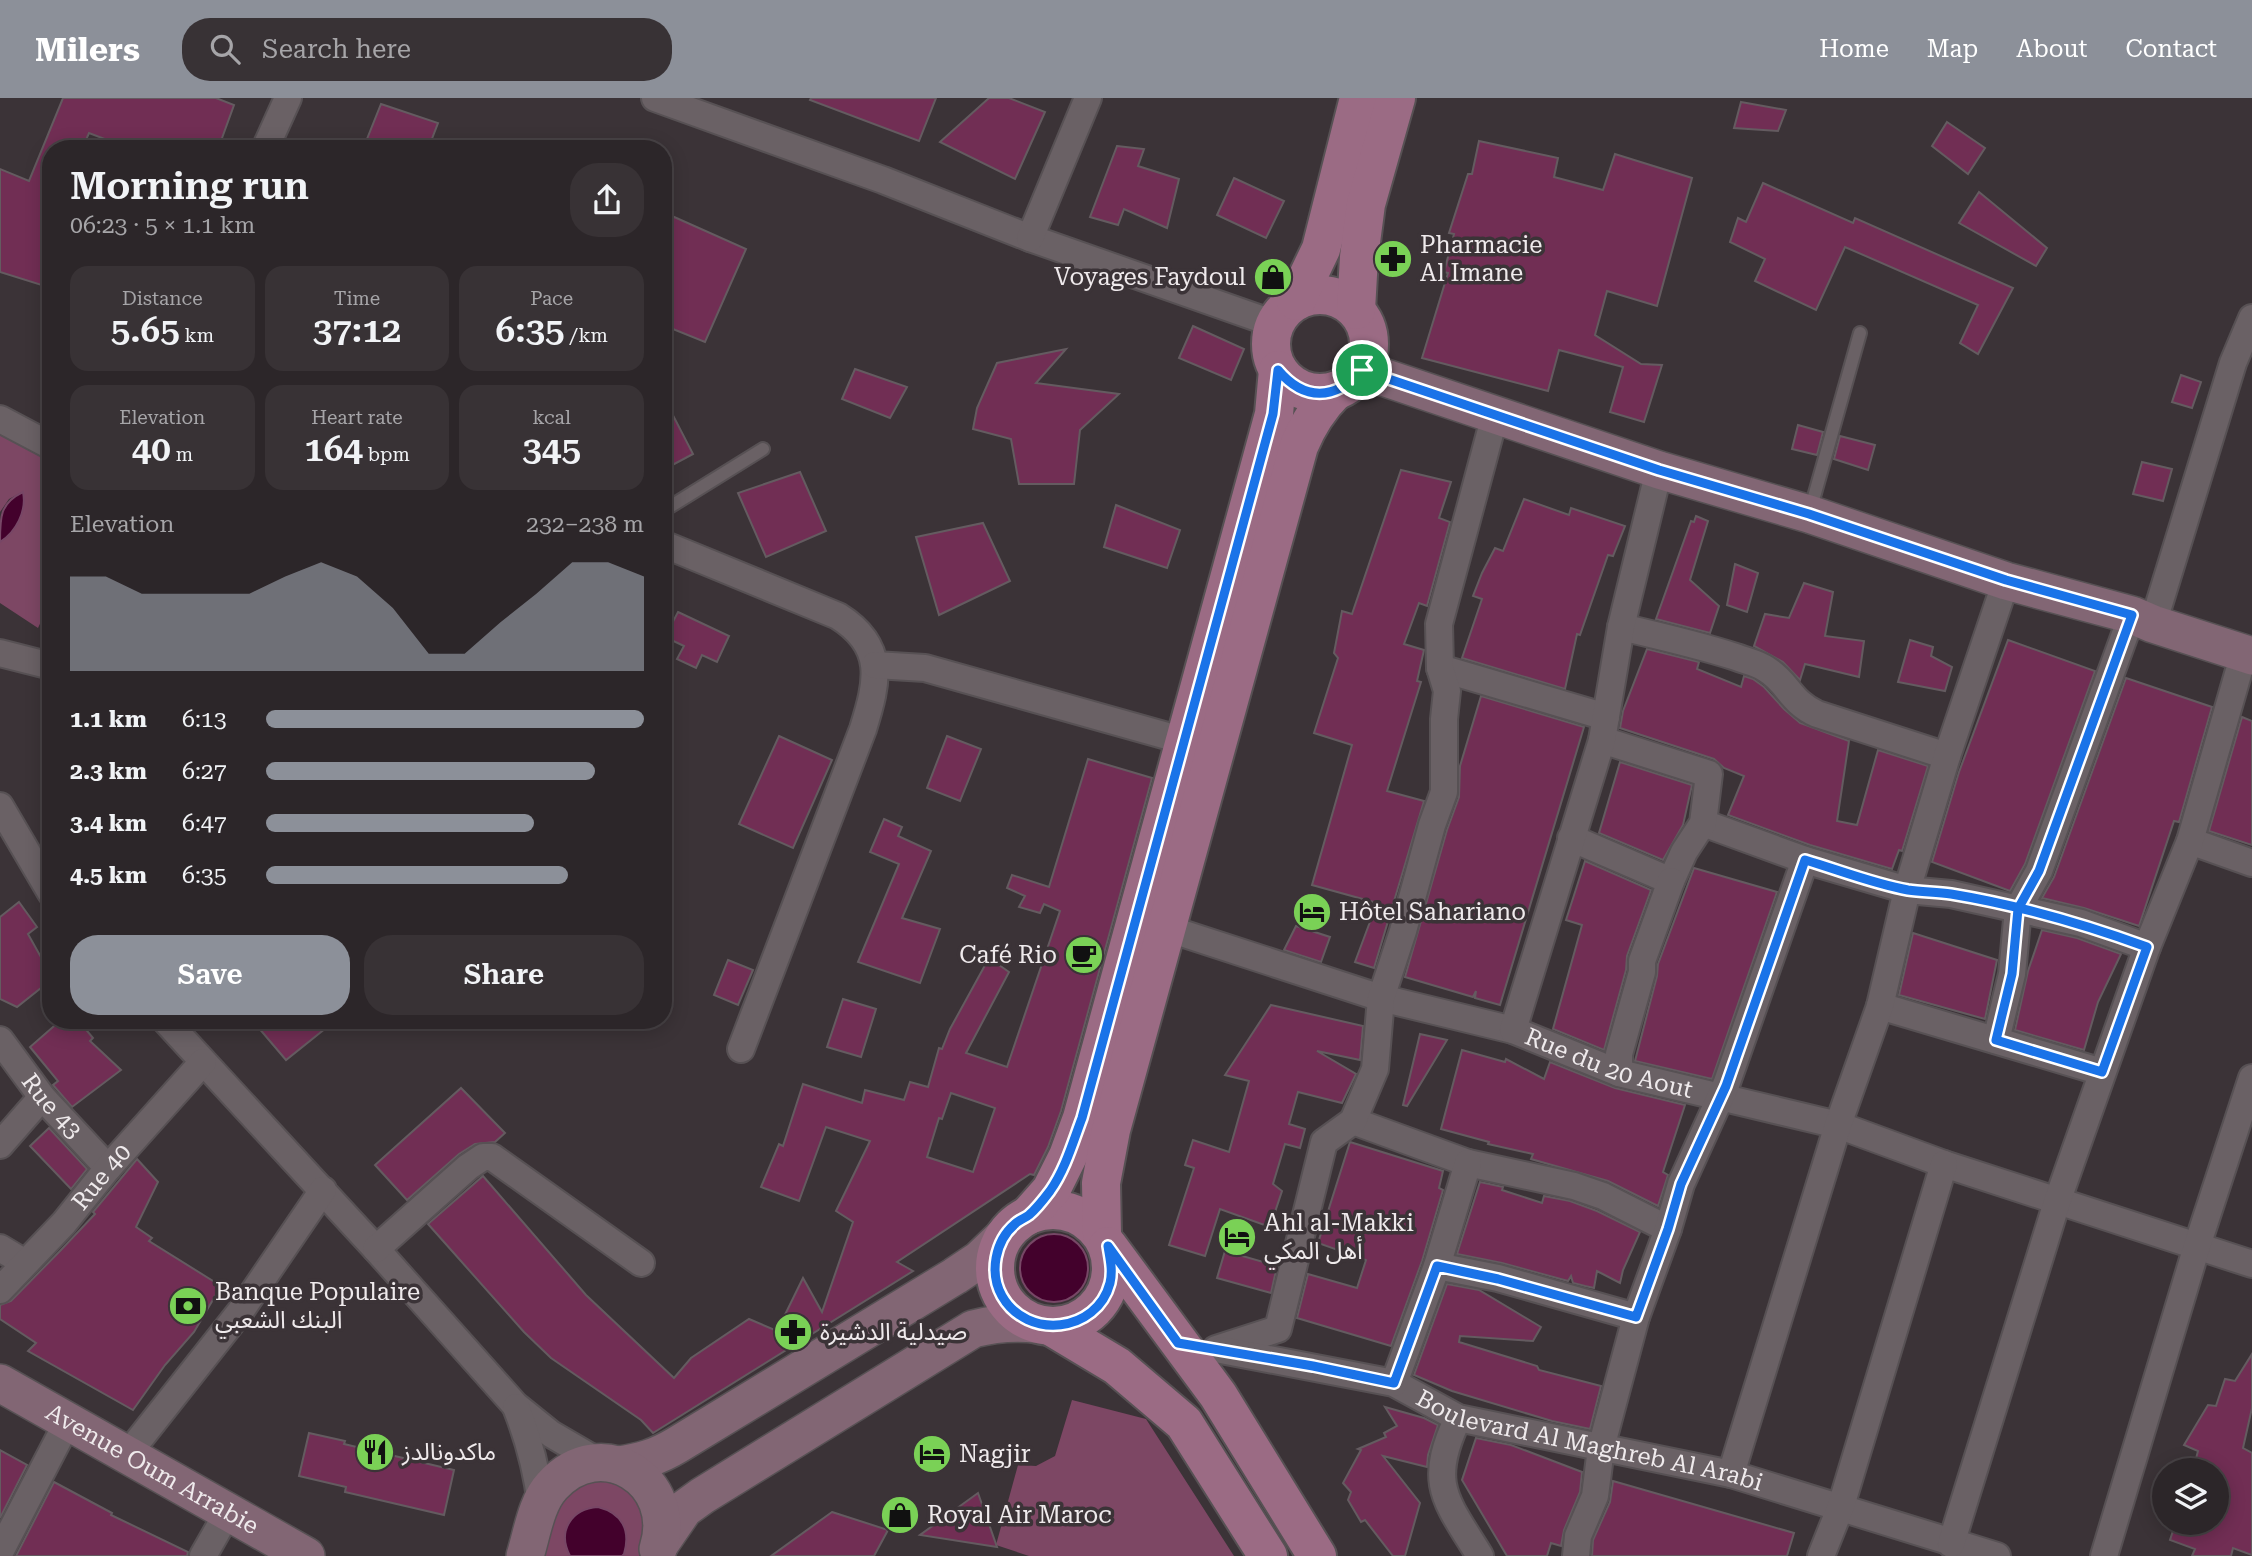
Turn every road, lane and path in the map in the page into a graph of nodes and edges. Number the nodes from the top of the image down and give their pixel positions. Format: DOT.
graph roads {
  1 [pos="288,98"];
  2 [pos="655,98"];
  3 [pos="1088,98"];
  4 [pos="1359,98"];
  5 [pos="1396,98"];
  6 [pos="269,140"];
  7 [pos="1030,238"];
  8 [pos="1356,310"];
  9 [pos="1286,313"];
  10 [pos="2252,318"];
  11 [pos="1860,334"];
  12 [pos="2243,366"];
  13 [pos="1278,370"];
  14 [pos="1349,381"];
  15 [pos="1495,415"];
  16 [pos="0,419"];
  17 [pos="42,441"];
  18 [pos="763,449"];
  19 [pos="1659,470"];
  20 [pos="672,505"];
  21 [pos="1809,514"];
  22 [pos="672,548"];
  23 [pos="2006,580"];
  24 [pos="2142,620"];
  25 [pos="1621,626"];
  26 [pos="0,653"];
  27 [pos="2248,654"];
  28 [pos="42,657"];
  29 [pos="875,665"];
  30 [pos="1440,668"];
  31 [pos="1604,729"];
  32 [pos="1185,741"];
  33 [pos="1947,756"];
  34 [pos="0,806"];
  35 [pos="1703,823"];
  36 [pos="1570,838"];
  37 [pos="2190,841"];
  38 [pos="1805,860"];
  39 [pos="2252,863"];
  40 [pos="42,878"];
  41 [pos="1671,881"];
  42 [pos="1907,890"];
  43 [pos="2018,909"];
  44 [pos="1166,928"];
  45 [pos="2147,947"];
  46 [pos="1381,998"];
  47 [pos="1880,1006"];
  48 [pos="173,1029"];
  49 [pos="1513,1030"];
  50 [pos="0,1040"];
  51 [pos="1996,1040"];
  52 [pos="741,1049"];
  53 [pos="203,1062"];
  54 [pos="2102,1072"];
  55 [pos="1619,1073"];
  56 [pos="2252,1078"];
  57 [pos="42,1097"];
  58 [pos="1718,1097"];
  59 [pos="1353,1121"];
  60 [pos="1838,1125"];
  61 [pos="0,1144"];
  62 [pos="1468,1163"];
  63 [pos="1944,1164"];
  64 [pos="108,1168"];
  65 [pos="323,1190"];
  66 [pos="2057,1202"];
  67 [pos="1017,1225"];
  68 [pos="1668,1229"];
  69 [pos="1105,1241"];
  70 [pos="2197,1246"];
  71 [pos="0,1248"];
  72 [pos="376,1249"];
  73 [pos="641,1263"];
  74 [pos="25,1264"];
  75 [pos="2252,1264"];
  76 [pos="1437,1266"];
  77 [pos="0,1290"];
  78 [pos="1636,1317"];
  79 [pos="1044,1325"];
  80 [pos="1178,1343"];
  81 [pos="1216,1349"];
  82 [pos="0,1383"];
  83 [pos="1394,1383"];
  84 [pos="515,1405"];
  85 [pos="1458,1418"];
  86 [pos="67,1423"];
  87 [pos="1601,1448"];
  88 [pos="127,1455"];
  89 [pos="609,1464"];
  90 [pos="1731,1474"];
  91 [pos="541,1505"];
  92 [pos="1841,1506"];
  93 [pos="228,1512"];
  94 [pos="1951,1544"];
  95 [pos="658,1550"];
  96 [pos="0,1552"];
  97 [pos="202,1556"];
  98 [pos="306,1556"];
  99 [pos="524,1556"];
  100 [pos="1268,1556"];
  101 [pos="1317,1556"];
  102 [pos="1480,1556"];
  103 [pos="1576,1556"];
  104 [pos="1821,1556"];
  105 [pos="1997,1556"];
  106 [pos="2104,1556"];
  1 -- 6 [label="street"];
  2 -- 7 [label="street"];
  3 -- 7 [label="street"];
  4 -- 9 [label="main road"];
  5 -- 8 [label="main road"];
  7 -- 9 [label="street"];
  8 -- 9 [label="main road"];
  8 -- 14 [label="main road"];
  9 -- 13 [label="main road"];
  10 -- 12 [label="street"];
  11 -- 21 [label="lane"];
  12 -- 24 [label="street"];
  13 -- 14 [label="main road"];
  13 -- 32 [label="main road"];
  14 -- 15 [label="street"];
  14 -- 44 [label="main road"];
  15 -- 19 [label="street"];
  15 -- 30 [label="street"];
  16 -- 17 [label="street"];
  18 -- 20 [label="lane"];
  19 -- 21 [label="street"];
  19 -- 25 [label="street"];
  21 -- 23 [label="street"];
  22 -- 29 [label="street"];
  23 -- 24 [label="street"];
  23 -- 33 [label="street"];
  24 -- 27 [label="street"];
  24 -- 43 [label="street"];
  25 -- 31 [label="street"];
  25 -- 33 [label="street"];
  26 -- 28 [label="street"];
  27 -- 37 [label="street"];
  29 -- 32 [label="street"];
  29 -- 52 [label="street"];
  30 -- 31 [label="street"];
  30 -- 46 [label="street"];
  31 -- 35 [label="street"];
  31 -- 36 [label="street"];
  32 -- 67 [label="main road"];
  33 -- 42 [label="street"];
  34 -- 40 [label="street"];
  35 -- 38 [label="street"];
  35 -- 41 [label="street"];
  36 -- 41 [label="street"];
  36 -- 49 [label="street"];
  37 -- 39 [label="street"];
  37 -- 45 [label="street"];
  38 -- 42 [label="street"];
  38 -- 58 [label="street"];
  41 -- 55 [label="street"];
  42 -- 43 [label="street"];
  42 -- 47 [label="street"];
  43 -- 45 [label="street"];
  43 -- 51 [label="street"];
  44 -- 46 [label="street, Rue du 20 Aout"];
  44 -- 69 [label="main road"];
  45 -- 54 [label="street"];
  46 -- 49 [label="street, Rue du 20 Aout"];
  46 -- 59 [label="street"];
  47 -- 51 [label="street"];
  47 -- 60 [label="street"];
  48 -- 53 [label="street"];
  49 -- 55 [label="street, Rue du 20 Aout"];
  50 -- 57 [label="street, Rue 43"];
  51 -- 54 [label="street"];
  53 -- 64 [label="street, Rue 40"];
  53 -- 65 [label="street"];
  54 -- 66 [label="street"];
  55 -- 58 [label="street, Rue du 20 Aout"];
  56 -- 70 [label="street"];
  57 -- 61 [label="street"];
  57 -- 64 [label="street, Rue 43"];
  58 -- 60 [label="street, Rue du 20 Aout"];
  58 -- 68 [label="street"];
  59 -- 62 [label="street"];
  59 -- 81 [label="street"];
  60 -- 63 [label="street, Rue du 20 Aout"];
  60 -- 90 [label="street"];
  62 -- 68 [label="street"];
  62 -- 76 [label="street"];
  63 -- 66 [label="street, Rue du 20 Aout"];
  63 -- 92 [label="street"];
  64 -- 74 [label="street, Rue 40"];
  65 -- 72 [label="street"];
  65 -- 88 [label="street"];
  66 -- 70 [label="street, Rue du 20 Aout"];
  66 -- 94 [label="street"];
  67 -- 69 [label="main road"];
  67 -- 79 [label="main road"];
  67 -- 89 [label="street"];
  68 -- 78 [label="street"];
  69 -- 79 [label="main road"];
  69 -- 80 [label="main road"];
  70 -- 75 [label="street, Rue du 20 Aout"];
  70 -- 106 [label="street"];
  71 -- 74 [label="street"];
  72 -- 73 [label="street"];
  72 -- 84 [label="street"];
  74 -- 77 [label="street, Rue 40"];
  76 -- 78 [label="street"];
  76 -- 83 [label="street"];
  78 -- 87 [label="street"];
  79 -- 95 [label="street"];
  79 -- 100 [label="main road"];
  80 -- 81 [label="street, Boulevard Al Maghreb Al Arabi"];
  80 -- 101 [label="main road"];
  81 -- 83 [label="street, Boulevard Al Maghreb Al Arabi"];
  82 -- 86 [label="street, Avenue Oum Arrabie"];
  83 -- 85 [label="street, Boulevard Al Maghreb Al Arabi"];
  84 -- 89 [label="street"];
  84 -- 91 [label="street"];
  85 -- 87 [label="street, Boulevard Al Maghreb Al Arabi"];
  85 -- 102 [label="street"];
  86 -- 88 [label="street, Avenue Oum Arrabie"];
  86 -- 96 [label="street"];
  87 -- 90 [label="street, Boulevard Al Maghreb Al Arabi"];
  87 -- 103 [label="street"];
  88 -- 93 [label="street, Avenue Oum Arrabie"];
  89 -- 91 [label="street"];
  89 -- 95 [label="street"];
  90 -- 92 [label="street, Boulevard Al Maghreb Al Arabi"];
  91 -- 99 [label="street"];
  92 -- 94 [label="street, Boulevard Al Maghreb Al Arabi"];
  92 -- 104 [label="street"];
  93 -- 97 [label="street"];
  93 -- 98 [label="street, Avenue Oum Arrabie"];
  94 -- 105 [label="street, Boulevard Al Maghreb Al Arabi"];
}
